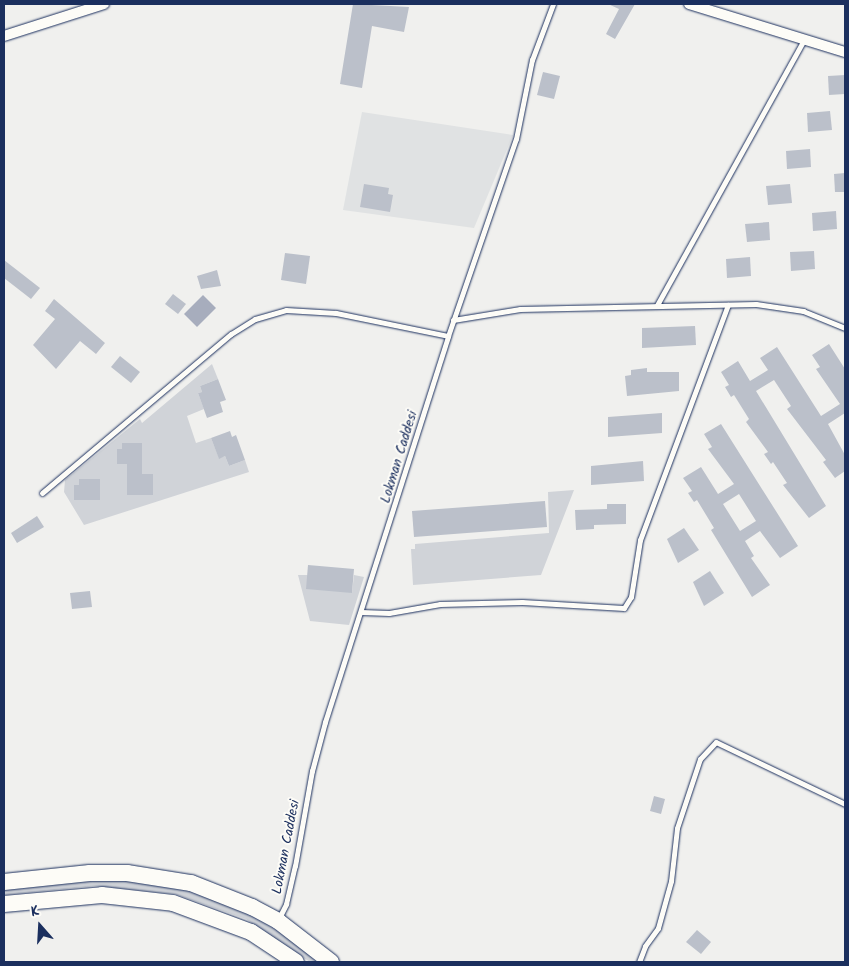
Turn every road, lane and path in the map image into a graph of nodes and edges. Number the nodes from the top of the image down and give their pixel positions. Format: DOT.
graph roads {
  1 [pos="104,4"];
  2 [pos="553,4"];
  3 [pos="689,4"];
  4 [pos="4,36"];
  5 [pos="804,40"];
  6 [pos="845,52"];
  7 [pos="657,305"];
  8 [pos="728,305"];
  9 [pos="454,320"];
  10 [pos="845,328"];
  11 [pos="448,336"];
  12 [pos="42,493"];
  13 [pos="361,612"];
  14 [pos="845,804"];
  15 [pos="4,882"];
  16 [pos="4,904"];
  17 [pos="278,921"];
  18 [pos="296,962"];
  19 [pos="331,962"];
  20 [pos="639,962"];
  1 -- 4 [label="street"];
  2 -- 9 [label="lane, Lokman Caddesi"];
  3 -- 5 [label="street"];
  5 -- 6 [label="street"];
  5 -- 7 [label="lane"];
  7 -- 8 [label="lane"];
  7 -- 9 [label="lane"];
  8 -- 10 [label="lane"];
  8 -- 13 [label="lane"];
  9 -- 11 [label="lane, Lokman Caddesi"];
  11 -- 12 [label="lane"];
  11 -- 13 [label="lane, Lokman Caddesi"];
  13 -- 17 [label="lane, Lokman Caddesi"];
  14 -- 20 [label="lane"];
  15 -- 17 [label="main road"];
  16 -- 18 [label="main road"];
  17 -- 19 [label="main road"];
}
